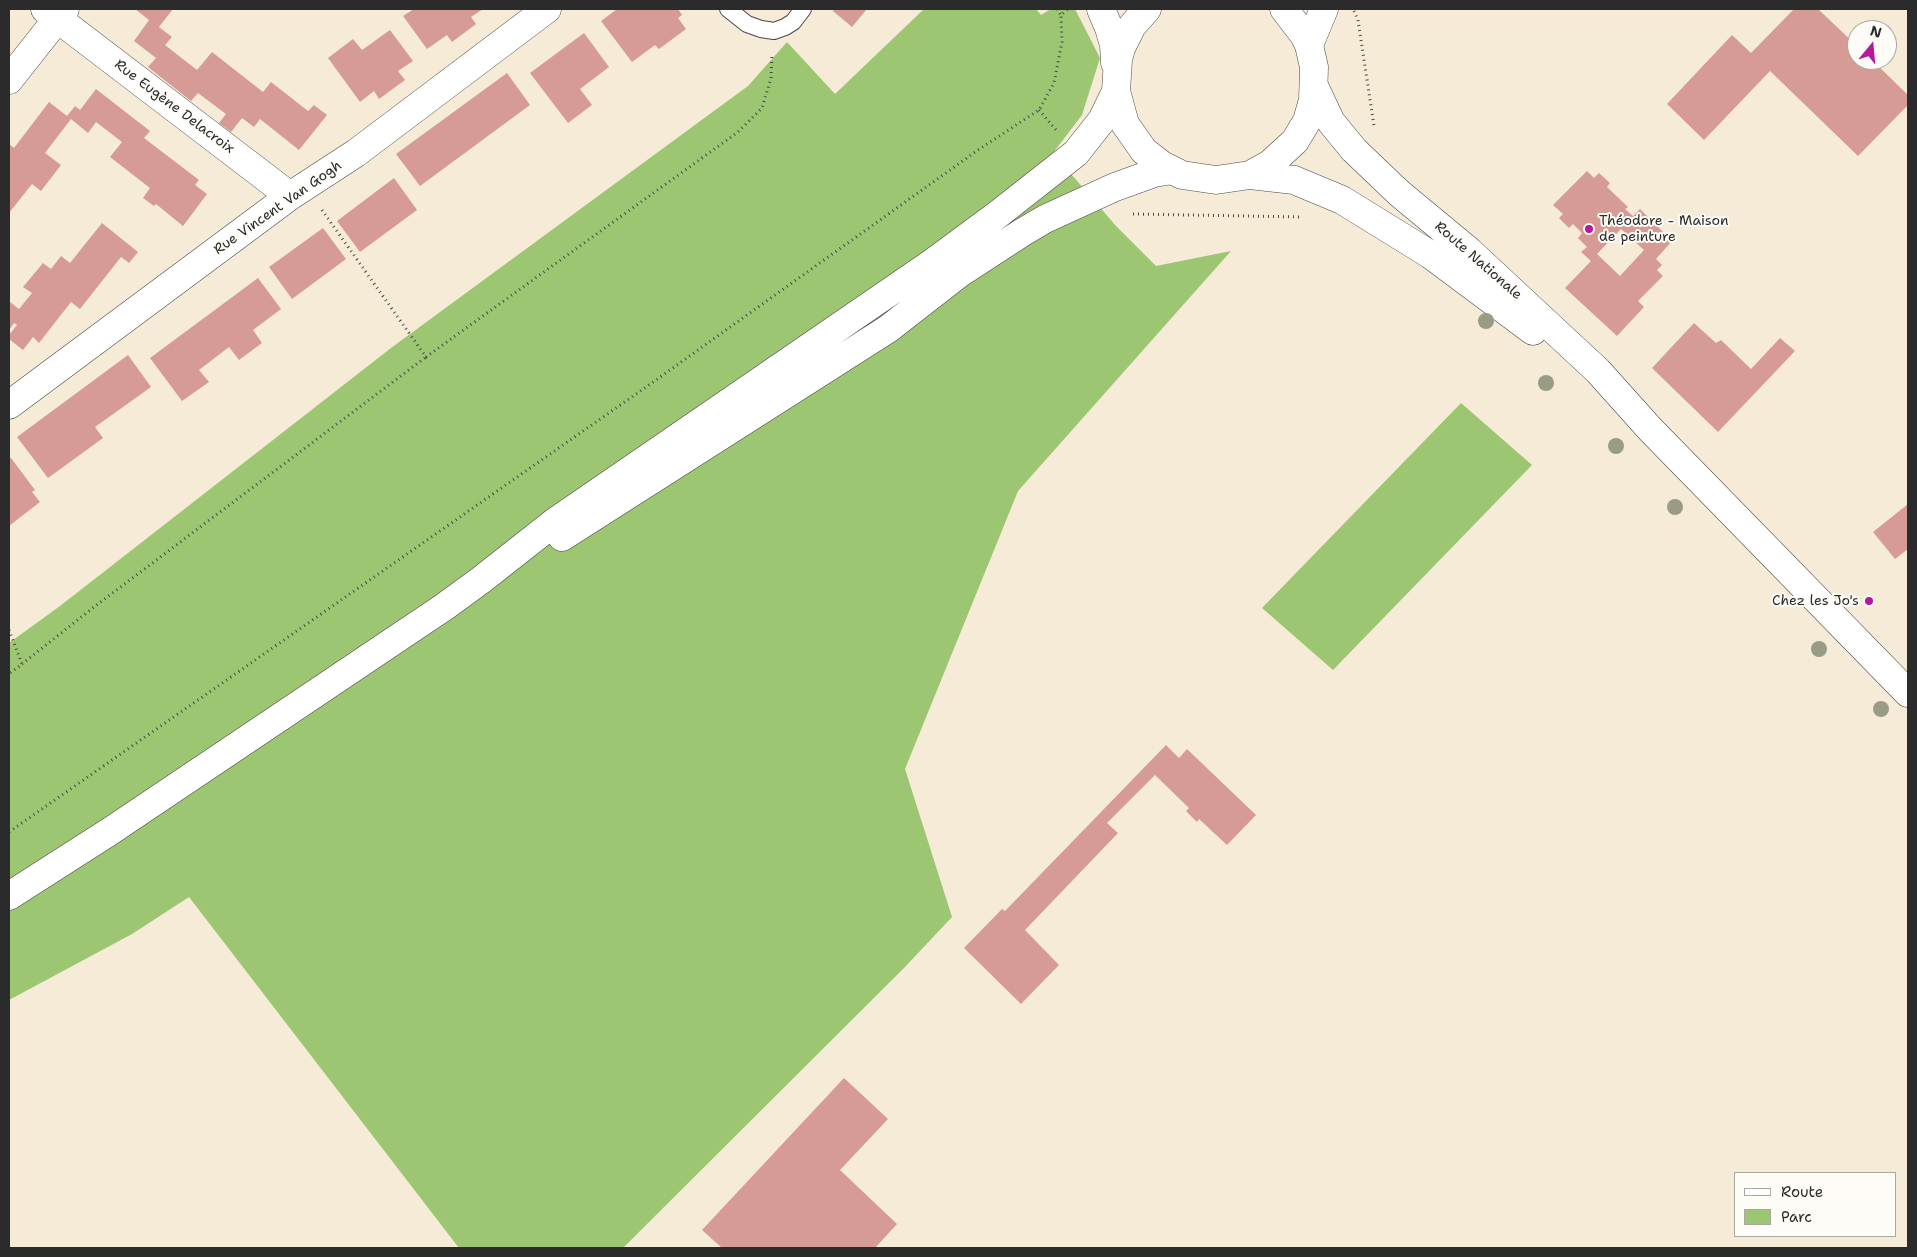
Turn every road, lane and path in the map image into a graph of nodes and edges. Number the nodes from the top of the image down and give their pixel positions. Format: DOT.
graph roads {
  1 [pos="547,9"];
  2 [pos="728,9"];
  3 [pos="803,9"];
  4 [pos="1057,9"];
  5 [pos="1068,9"];
  6 [pos="1101,9"];
  7 [pos="1146,9"];
  8 [pos="1284,9"];
  9 [pos="1324,9"];
  10 [pos="1353,9"];
  11 [pos="56,12"];
  12 [pos="1061,15"];
  13 [pos="774,31"];
  14 [pos="1308,46"];
  15 [pos="9,80"];
  16 [pos="1116,81"];
  17 [pos="1314,88"];
  18 [pos="1354,150"];
  19 [pos="1172,170"];
  20 [pos="1250,174"];
  21 [pos="298,192"];
  22 [pos="426,357"];
  23 [pos="9,406"];
  24 [pos="1650,429"];
  25 [pos="481,580"];
  26 [pos="9,630"];
  27 [pos="22,664"];
  28 [pos="9,674"];
  29 [pos="1908,693"];
  30 [pos="9,832"];
  31 [pos="9,896"];
  1 -- 21 [label="main road, Rue Vincent Van Gogh"];
  2 -- 13 [label="lane"];
  3 -- 13 [label="lane"];
  4 -- 12 [label="path"];
  5 -- 12 [label="path"];
  6 -- 16 [label="main road"];
  7 -- 16 [label="main road"];
  8 -- 14 [label="main road"];
  9 -- 14 [label="main road"];
  10 -- 18 [label="path"];
  11 -- 15 [label="main road"];
  11 -- 21 [label="main road, Rue Eugène Delacroix"];
  12 -- 30 [label="path"];
  13 -- 22 [label="path"];
  14 -- 17 [label="main road"];
  16 -- 19 [label="main road"];
  16 -- 25 [label="main road"];
  17 -- 18 [label="main road, Route Nationale"];
  17 -- 20 [label="main road"];
  18 -- 24 [label="main road, Route Nationale"];
  19 -- 20 [label="main road"];
  19 -- 25 [label="main road"];
  20 -- 24 [label="main road, Route Nationale"];
  21 -- 22 [label="path"];
  21 -- 23 [label="main road, Rue Vincent Van Gogh"];
  22 -- 27 [label="path"];
  24 -- 29 [label="main road, Route Nationale"];
  25 -- 31 [label="main road"];
  26 -- 27 [label="path"];
  27 -- 28 [label="path"];
}
